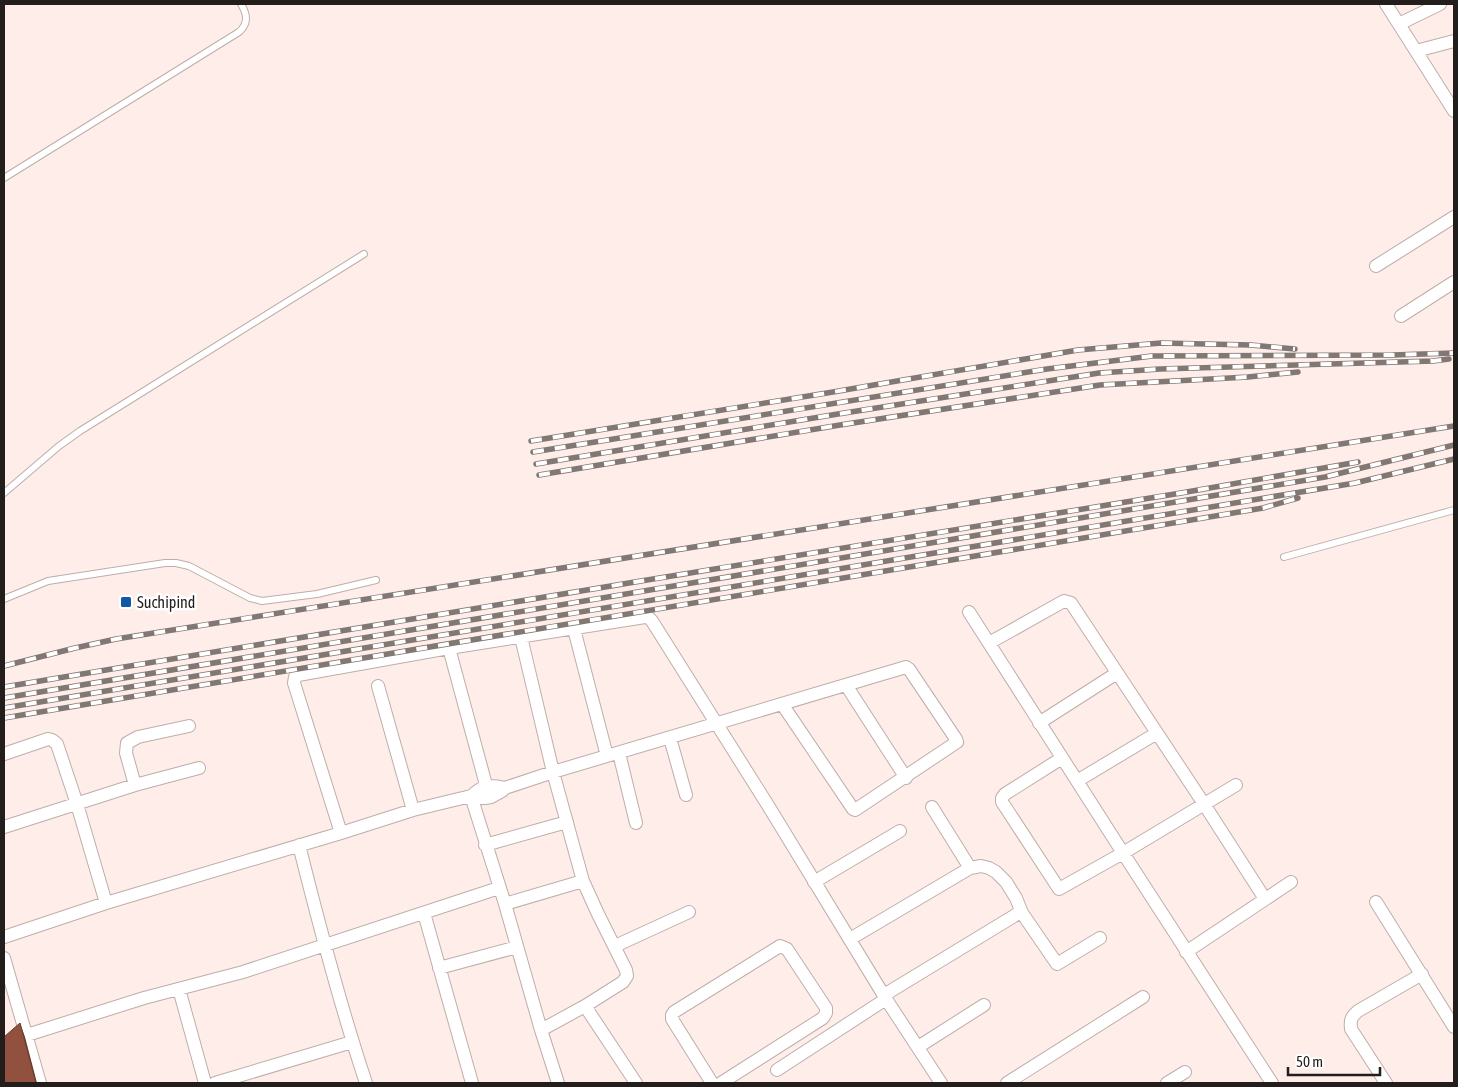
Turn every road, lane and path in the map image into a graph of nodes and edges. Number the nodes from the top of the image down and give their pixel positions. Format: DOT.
graph roads {
  1 [pos="241,4"];
  2 [pos="1386,4"];
  3 [pos="1440,4"];
  4 [pos="1399,24"];
  5 [pos="1454,41"];
  6 [pos="1416,51"];
  7 [pos="1454,111"];
  8 [pos="4,178"];
  9 [pos="1454,217"];
  10 [pos="364,254"];
  11 [pos="1376,266"];
  12 [pos="1454,282"];
  13 [pos="1401,316"];
  14 [pos="4,494"];
  15 [pos="1454,510"];
  16 [pos="1284,557"];
  17 [pos="376,580"];
  18 [pos="4,599"];
  19 [pos="969,612"];
  20 [pos="574,628"];
  21 [pos="521,637"];
  22 [pos="989,643"];
  23 [pos="449,648"];
  24 [pos="1117,673"];
  25 [pos="846,685"];
  26 [pos="378,686"];
  27 [pos="782,704"];
  28 [pos="715,723"];
  29 [pos="1039,723"];
  30 [pos="190,726"];
  31 [pos="1157,733"];
  32 [pos="670,738"];
  33 [pos="4,754"];
  34 [pos="613,754"];
  35 [pos="1062,758"];
  36 [pos="200,768"];
  37 [pos="553,772"];
  38 [pos="906,778"];
  39 [pos="1077,781"];
  40 [pos="136,785"];
  41 [pos="1236,785"];
  42 [pos="486,786"];
  43 [pos="505,788"];
  44 [pos="686,795"];
  45 [pos="471,796"];
  46 [pos="77,804"];
  47 [pos="1204,804"];
  48 [pos="932,807"];
  49 [pos="413,810"];
  50 [pos="567,822"];
  51 [pos="636,823"];
  52 [pos="4,827"];
  53 [pos="900,831"];
  54 [pos="341,833"];
  55 [pos="299,845"];
  56 [pos="485,845"];
  57 [pos="1123,853"];
  58 [pos="970,868"];
  59 [pos="583,881"];
  60 [pos="814,882"];
  61 [pos="1291,882"];
  62 [pos="500,888"];
  63 [pos="1265,899"];
  64 [pos="106,902"];
  65 [pos="1376,902"];
  66 [pos="505,904"];
  67 [pos="688,912"];
  68 [pos="424,913"];
  69 [pos="1022,913"];
  70 [pos="4,937"];
  71 [pos="1100,938"];
  72 [pos="850,939"];
  73 [pos="325,946"];
  74 [pos="615,946"];
  75 [pos="517,947"];
  76 [pos="1186,952"];
  77 [pos="4,958"];
  78 [pos="439,968"];
  79 [pos="1422,974"];
  80 [pos="179,989"];
  81 [pos="885,997"];
  82 [pos="1143,997"];
  83 [pos="984,1005"];
  84 [pos="585,1006"];
  85 [pos="1454,1027"];
  86 [pos="541,1030"];
  87 [pos="27,1035"];
  88 [pos="352,1042"];
  89 [pos="918,1047"];
  90 [pos="777,1070"];
  91 [pos="1185,1072"];
  92 [pos="246,1079"];
  93 [pos="938,1082"];
  94 [pos="40,1083"];
  95 [pos="205,1083"];
  96 [pos="215,1083"];
  97 [pos="366,1083"];
  98 [pos="472,1083"];
  99 [pos="558,1083"];
  100 [pos="636,1083"];
  101 [pos="712,1083"];
  102 [pos="721,1083"];
  103 [pos="1006,1083"];
  104 [pos="1167,1083"];
  105 [pos="1272,1083"];
  106 [pos="1386,1083"];
  1 -- 8 [label="lane"];
  2 -- 4 [label="street"];
  3 -- 4 [label="street"];
  4 -- 6 [label="street"];
  5 -- 6 [label="street"];
  6 -- 7 [label="street"];
  9 -- 11 [label="street"];
  10 -- 14 [label="lane"];
  12 -- 13 [label="street"];
  15 -- 16 [label="lane"];
  17 -- 18 [label="lane"];
  19 -- 22 [label="street"];
  20 -- 21 [label="street"];
  20 -- 28 [label="street"];
  20 -- 34 [label="street"];
  21 -- 23 [label="street"];
  21 -- 37 [label="street"];
  22 -- 24 [label="street"];
  22 -- 29 [label="street"];
  23 -- 42 [label="street"];
  23 -- 54 [label="street"];
  24 -- 29 [label="street"];
  24 -- 31 [label="street"];
  25 -- 27 [label="street"];
  25 -- 38 [label="street"];
  25 -- 38 [label="street"];
  26 -- 49 [label="street"];
  27 -- 28 [label="street"];
  27 -- 38 [label="street"];
  28 -- 32 [label="street"];
  28 -- 60 [label="street"];
  29 -- 35 [label="street"];
  30 -- 40 [label="street"];
  31 -- 39 [label="street"];
  31 -- 47 [label="street"];
  32 -- 34 [label="street"];
  32 -- 44 [label="street"];
  33 -- 46 [label="street"];
  34 -- 37 [label="street"];
  34 -- 51 [label="street"];
  35 -- 39 [label="street"];
  35 -- 57 [label="street"];
  36 -- 40 [label="street"];
  37 -- 43 [label="street"];
  37 -- 50 [label="street"];
  39 -- 57 [label="street"];
  40 -- 46 [label="street"];
  41 -- 47 [label="street"];
  42 -- 43 [label="street"];
  42 -- 45 [label="street"];
  43 -- 45 [label="street"];
  45 -- 49 [label="street"];
  45 -- 56 [label="street"];
  46 -- 52 [label="street"];
  46 -- 64 [label="street"];
  47 -- 57 [label="street"];
  47 -- 63 [label="street"];
  48 -- 58 [label="street"];
  49 -- 54 [label="street"];
  50 -- 56 [label="street"];
  50 -- 59 [label="street"];
  53 -- 60 [label="street"];
  54 -- 55 [label="street"];
  55 -- 64 [label="street"];
  55 -- 73 [label="street"];
  56 -- 62 [label="street"];
  57 -- 76 [label="street"];
  58 -- 69 [label="street"];
  58 -- 72 [label="street"];
  59 -- 66 [label="street"];
  59 -- 74 [label="street"];
  60 -- 72 [label="street"];
  61 -- 63 [label="street"];
  62 -- 66 [label="street"];
  62 -- 68 [label="street"];
  63 -- 76 [label="street"];
  64 -- 70 [label="street"];
  65 -- 79 [label="street"];
  66 -- 75 [label="street"];
  67 -- 74 [label="street"];
  68 -- 73 [label="street"];
  68 -- 78 [label="street"];
  69 -- 71 [label="street"];
  69 -- 81 [label="street"];
  72 -- 81 [label="street"];
  73 -- 80 [label="street"];
  73 -- 88 [label="street"];
  74 -- 84 [label="street"];
  75 -- 78 [label="street"];
  75 -- 86 [label="street"];
  76 -- 105 [label="street"];
  77 -- 87 [label="street"];
  78 -- 98 [label="street"];
  79 -- 85 [label="street"];
  79 -- 106 [label="street"];
  80 -- 87 [label="street"];
  80 -- 95 [label="street"];
  81 -- 89 [label="street"];
  81 -- 90 [label="street"];
  82 -- 103 [label="street"];
  83 -- 89 [label="street"];
  84 -- 86 [label="street"];
  84 -- 100 [label="street"];
  86 -- 99 [label="street"];
  87 -- 94 [label="street"];
  88 -- 92 [label="street"];
  88 -- 97 [label="street"];
  89 -- 93 [label="street"];
  91 -- 104 [label="street"];
  92 -- 96 [label="street"];
  101 -- 102 [label="street"];
}
